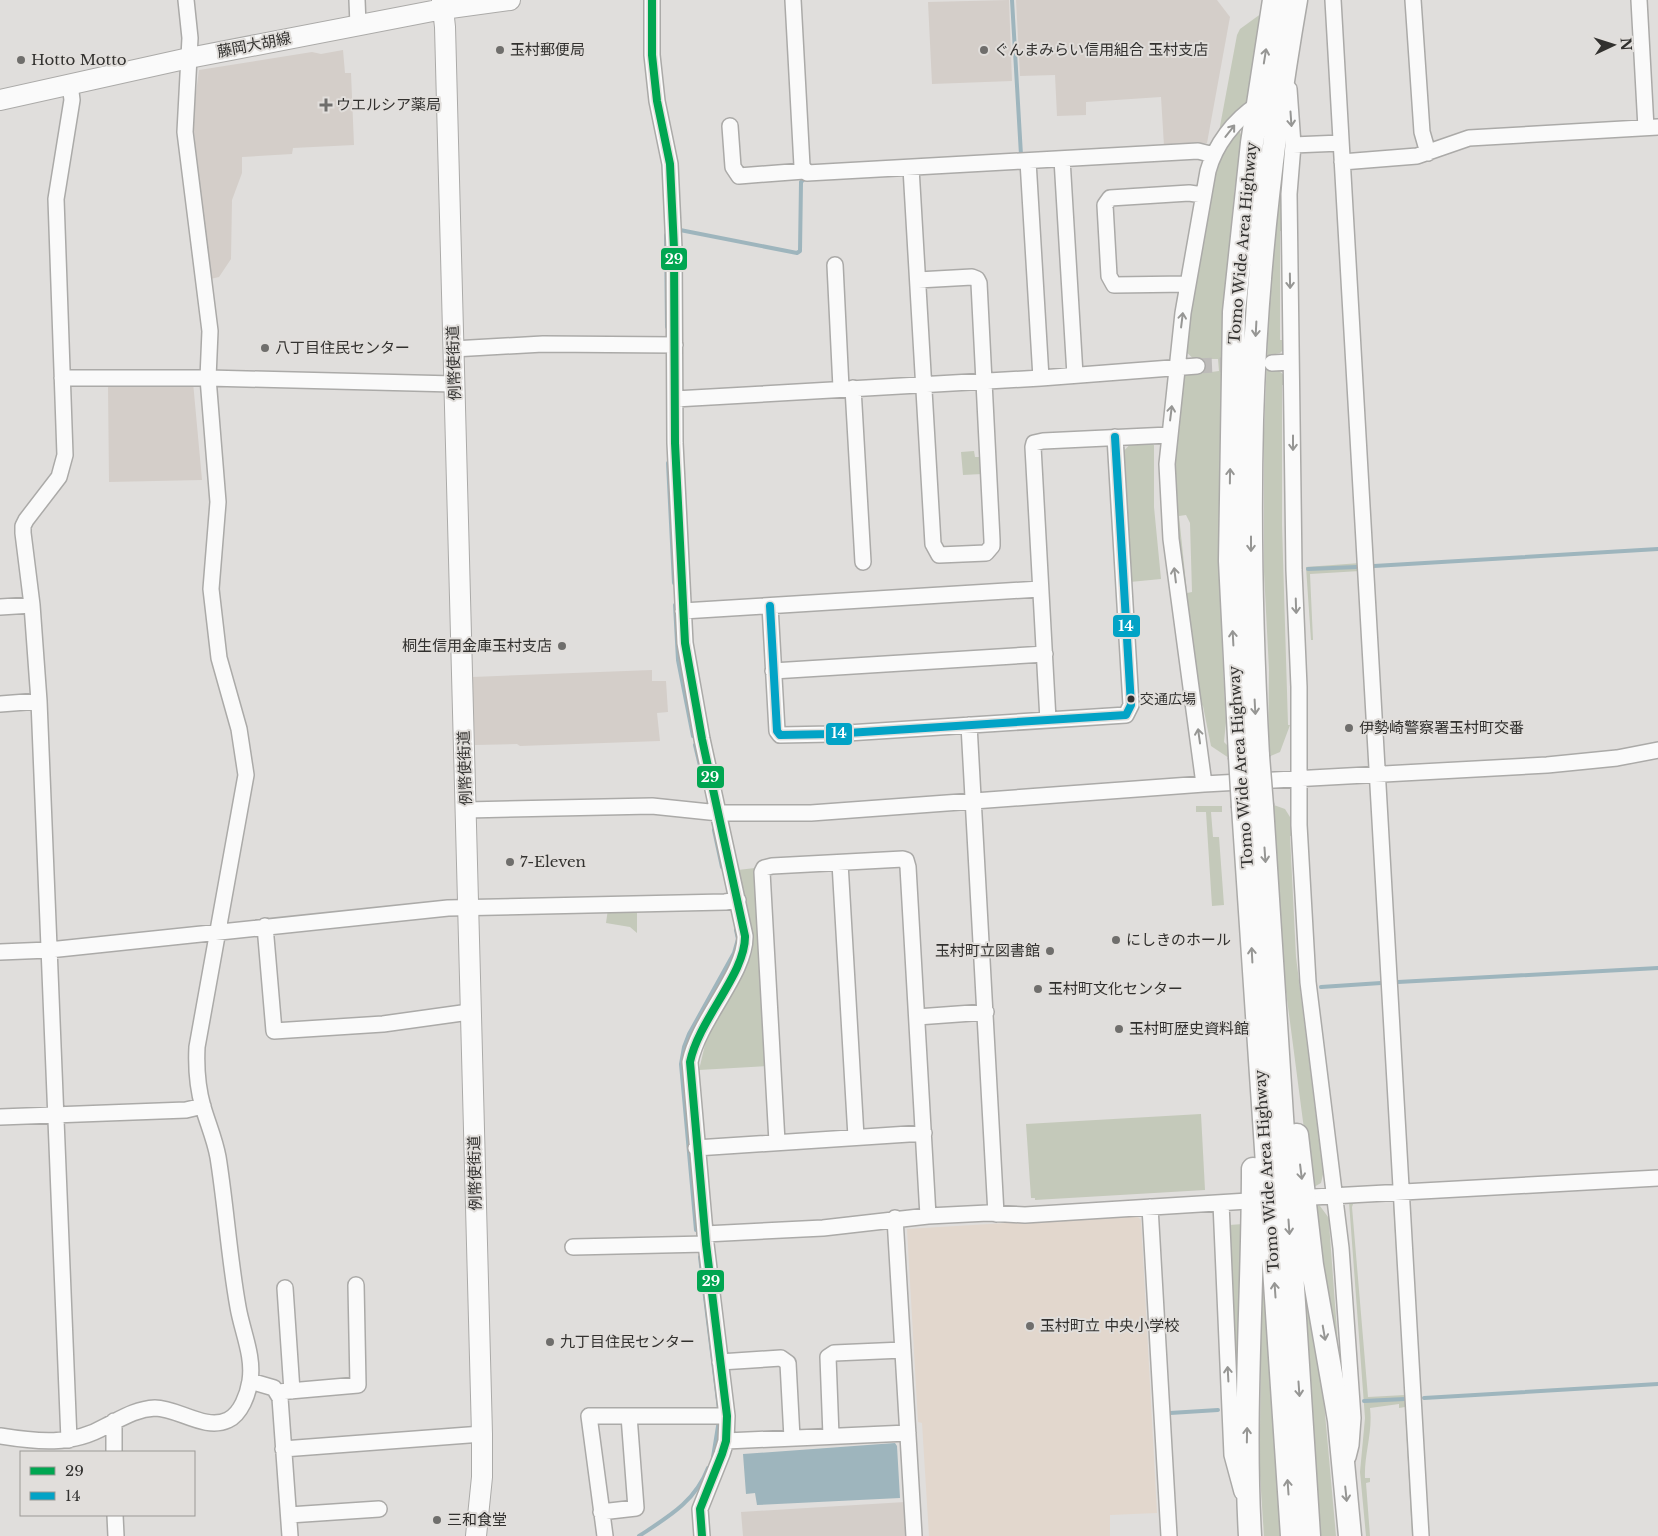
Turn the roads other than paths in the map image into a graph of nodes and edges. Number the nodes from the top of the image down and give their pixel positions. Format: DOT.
graph roads {
  1 [pos="186,0"];
  2 [pos="356,0"];
  3 [pos="510,0"];
  4 [pos="652,0"];
  5 [pos="792,0"];
  6 [pos="1274,0"];
  7 [pos="1296,0"];
  8 [pos="1333,0"];
  9 [pos="1413,0"];
  10 [pos="1639,0"];
  11 [pos="442,5"];
  12 [pos="358,24"];
  13 [pos="189,58"];
  14 [pos="1284,71"];
  15 [pos="70,84"];
  16 [pos="0,100"];
  17 [pos="1257,105"];
  18 [pos="730,126"];
  19 [pos="1652,127"];
  20 [pos="1341,143"];
  21 [pos="1293,145"];
  22 [pos="1428,153"];
  23 [pos="1214,155"];
  24 [pos="1062,159"];
  25 [pos="1028,161"];
  26 [pos="1342,162"];
  27 [pos="911,168"];
  28 [pos="804,171"];
  29 [pos="1203,195"];
  30 [pos="834,265"];
  31 [pos="918,280"];
  32 [pos="1188,284"];
  33 [pos="674,346"];
  34 [pos="453,349"];
  35 [pos="1291,362"];
  36 [pos="1272,363"];
  37 [pos="1197,366"];
  38 [pos="1177,368"];
  39 [pos="1075,375"];
  40 [pos="62,378"];
  41 [pos="208,378"];
  42 [pos="1041,378"];
  43 [pos="984,380"];
  44 [pos="454,384"];
  45 [pos="924,384"];
  46 [pos="847,388"];
  47 [pos="675,399"];
  48 [pos="1169,434"];
  49 [pos="1115,436"];
  50 [pos="864,562"];
  51 [pos="1040,589"];
  52 [pos="32,605"];
  53 [pos="770,606"];
  54 [pos="0,607"];
  55 [pos="683,611"];
  56 [pos="1045,654"];
  57 [pos="774,671"];
  58 [pos="39,701"];
  59 [pos="0,704"];
  60 [pos="1048,720"];
  61 [pos="968,725"];
  62 [pos="1658,750"];
  63 [pos="1249,756"];
  64 [pos="1377,775"];
  65 [pos="1300,779"];
  66 [pos="1204,784"];
  67 [pos="973,802"];
  68 [pos="466,810"];
  69 [pos="719,813"];
  70 [pos="840,863"];
  71 [pos="738,900"];
  72 [pos="468,907"];
  73 [pos="265,926"];
  74 [pos="219,931"];
  75 [pos="49,950"];
  76 [pos="0,952"];
  77 [pos="1265,1004"];
  78 [pos="986,1012"];
  79 [pos="471,1015"];
  80 [pos="917,1017"];
  81 [pos="203,1106"];
  82 [pos="56,1114"];
  83 [pos="0,1117"];
  84 [pos="924,1133"];
  85 [pos="856,1138"];
  86 [pos="778,1142"];
  87 [pos="696,1148"];
  88 [pos="1658,1178"];
  89 [pos="1402,1192"];
  90 [pos="1335,1196"];
  91 [pos="1313,1197"];
  92 [pos="1248,1201"];
  93 [pos="1221,1203"];
  94 [pos="1150,1207"];
  95 [pos="996,1214"];
  96 [pos="928,1216"];
  97 [pos="895,1218"];
  98 [pos="705,1239"];
  99 [pos="573,1247"];
  100 [pos="356,1285"];
  101 [pos="285,1288"];
  102 [pos="903,1350"];
  103 [pos="720,1362"];
  104 [pos="250,1381"];
  105 [pos="285,1391"];
  106 [pos="629,1416"];
  107 [pos="727,1416"];
  108 [pos="114,1421"];
  109 [pos="908,1433"];
  110 [pos="482,1434"];
  111 [pos="0,1436"];
  112 [pos="831,1436"];
  113 [pos="792,1438"];
  114 [pos="69,1440"];
  115 [pos="726,1442"];
  116 [pos="283,1449"];
  117 [pos="114,1451"];
  118 [pos="1343,1468"];
  119 [pos="1248,1508"];
  120 [pos="379,1509"];
  121 [pos="601,1512"];
  122 [pos="115,1516"];
  123 [pos="289,1516"];
  124 [pos="116,1536"];
  125 [pos="290,1536"];
  126 [pos="476,1536"];
  127 [pos="605,1536"];
  128 [pos="702,1536"];
  129 [pos="914,1536"];
  130 [pos="1169,1536"];
  131 [pos="1250,1536"];
  132 [pos="1292,1536"];
  133 [pos="1309,1536"];
  134 [pos="1350,1536"];
  135 [pos="1421,1536"];
  1 -- 13 [label="street"];
  2 -- 12 [label="street"];
  3 -- 11 [label="main road, 藤岡大胡線"];
  4 -- 33 [label="street"];
  5 -- 28 [label="street"];
  17 -- 6 [label="highway, Tomo Wide Area Highway, one-way"];
  7 -- 14 [label="highway, Tomo Wide Area Highway"];
  8 -- 20 [label="street"];
  9 -- 22 [label="street"];
  10 -- 19 [label="street"];
  11 -- 12 [label="main road, 藤岡大胡線"];
  11 -- 34 [label="main road, 例幣使街道"];
  12 -- 13 [label="main road, 藤岡大胡線"];
  13 -- 15 [label="main road, 藤岡大胡線"];
  13 -- 41 [label="street"];
  14 -- 21 [label="street, one-way"];
  14 -- 63 [label="highway, Tomo Wide Area Highway, one-way"];
  15 -- 16 [label="main road, 藤岡大胡線"];
  15 -- 40 [label="street"];
  23 -- 17 [label="street, one-way"];
  63 -- 17 [label="highway, Tomo Wide Area Highway, one-way"];
  18 -- 28 [label="street"];
  19 -- 22 [label="street"];
  20 -- 21 [label="street"];
  20 -- 26 [label="street"];
  21 -- 35 [label="street, one-way"];
  22 -- 26 [label="street"];
  23 -- 24 [label="street"];
  23 -- 29 [label="street"];
  24 -- 25 [label="street"];
  24 -- 39 [label="street"];
  25 -- 27 [label="street"];
  25 -- 42 [label="street"];
  26 -- 64 [label="street"];
  27 -- 28 [label="street"];
  27 -- 31 [label="street"];
  29 -- 32 [label="street"];
  29 -- 32 [label="street"];
  30 -- 46 [label="street"];
  31 -- 43 [label="street"];
  31 -- 45 [label="street"];
  38 -- 32 [label="street, one-way"];
  33 -- 34 [label="street"];
  33 -- 47 [label="street"];
  34 -- 44 [label="main road, 例幣使街道"];
  35 -- 36 [label="street"];
  35 -- 65 [label="street, one-way"];
  37 -- 38 [label="street"];
  38 -- 39 [label="street"];
  48 -- 38 [label="street, one-way"];
  39 -- 42 [label="street"];
  40 -- 41 [label="street"];
  40 -- 52 [label="street"];
  41 -- 44 [label="street"];
  41 -- 74 [label="street"];
  42 -- 43 [label="street"];
  43 -- 45 [label="street"];
  43 -- 45 [label="street"];
  44 -- 68 [label="main road, 例幣使街道"];
  45 -- 46 [label="street"];
  46 -- 47 [label="street"];
  46 -- 50 [label="street"];
  47 -- 55 [label="street"];
  48 -- 49 [label="street"];
  66 -- 48 [label="street, one-way"];
  49 -- 51 [label="street"];
  49 -- 60 [label="street"];
  51 -- 53 [label="street"];
  51 -- 56 [label="street"];
  52 -- 54 [label="street"];
  52 -- 58 [label="street"];
  53 -- 55 [label="street"];
  53 -- 57 [label="street"];
  55 -- 69 [label="street"];
  56 -- 57 [label="street"];
  56 -- 60 [label="street"];
  57 -- 61 [label="street"];
  58 -- 59 [label="street"];
  58 -- 75 [label="street"];
  60 -- 61 [label="street"];
  61 -- 67 [label="street"];
  62 -- 64 [label="street"];
  63 -- 77 [label="highway, Tomo Wide Area Highway, bridge"];
  64 -- 65 [label="street"];
  64 -- 89 [label="street"];
  65 -- 66 [label="street"];
  65 -- 90 [label="street"];
  66 -- 67 [label="street"];
  67 -- 69 [label="street"];
  67 -- 78 [label="street"];
  68 -- 69 [label="street"];
  68 -- 72 [label="main road, 例幣使街道"];
  69 -- 71 [label="street"];
  70 -- 80 [label="street"];
  70 -- 85 [label="street"];
  70 -- 86 [label="street"];
  71 -- 72 [label="street"];
  71 -- 87 [label="street"];
  72 -- 73 [label="street"];
  72 -- 79 [label="main road, 例幣使街道"];
  73 -- 74 [label="street"];
  73 -- 79 [label="street"];
  74 -- 75 [label="street"];
  74 -- 81 [label="street"];
  75 -- 76 [label="street"];
  75 -- 82 [label="street"];
  77 -- 118 [label="highway, one-way"];
  119 -- 77 [label="highway, one-way"];
  132 -- 77 [label="highway, Tomo Wide Area Highway, one-way"];
  77 -- 133 [label="highway, Tomo Wide Area Highway, one-way"];
  78 -- 80 [label="street"];
  78 -- 95 [label="street"];
  79 -- 110 [label="main road, 例幣使街道"];
  80 -- 84 [label="street"];
  81 -- 82 [label="street"];
  81 -- 104 [label="street"];
  82 -- 83 [label="street"];
  82 -- 114 [label="street"];
  84 -- 85 [label="street"];
  84 -- 96 [label="street"];
  85 -- 86 [label="street"];
  86 -- 87 [label="street"];
  87 -- 98 [label="street"];
  88 -- 89 [label="street"];
  89 -- 90 [label="street"];
  89 -- 135 [label="street"];
  90 -- 91 [label="street"];
  90 -- 118 [label="street"];
  92 -- 93 [label="street"];
  93 -- 94 [label="street"];
  119 -- 93 [label="street, one-way"];
  94 -- 95 [label="street"];
  94 -- 130 [label="street"];
  95 -- 96 [label="street"];
  96 -- 97 [label="street"];
  97 -- 98 [label="street"];
  97 -- 102 [label="street"];
  98 -- 99 [label="street"];
  98 -- 103 [label="street"];
  100 -- 105 [label="street"];
  101 -- 105 [label="street"];
  102 -- 109 [label="street"];
  102 -- 112 [label="street"];
  103 -- 107 [label="street"];
  103 -- 113 [label="street"];
  104 -- 105 [label="street"];
  104 -- 108 [label="street"];
  105 -- 116 [label="street"];
  106 -- 107 [label="street"];
  106 -- 121 [label="street"];
  106 -- 121 [label="street"];
  107 -- 115 [label="street"];
  108 -- 114 [label="street"];
  108 -- 117 [label="street"];
  109 -- 112 [label="street"];
  109 -- 129 [label="street"];
  110 -- 116 [label="street"];
  110 -- 126 [label="main road, 例幣使街道"];
  111 -- 114 [label="street"];
  112 -- 113 [label="street"];
  113 -- 115 [label="street"];
  115 -- 128 [label="street"];
  116 -- 123 [label="street"];
  118 -- 134 [label="highway, one-way"];
  119 -- 131 [label="highway"];
  120 -- 123 [label="street"];
  121 -- 127 [label="street"];
  122 -- 124 [label="street"];
  123 -- 125 [label="street"];
}
